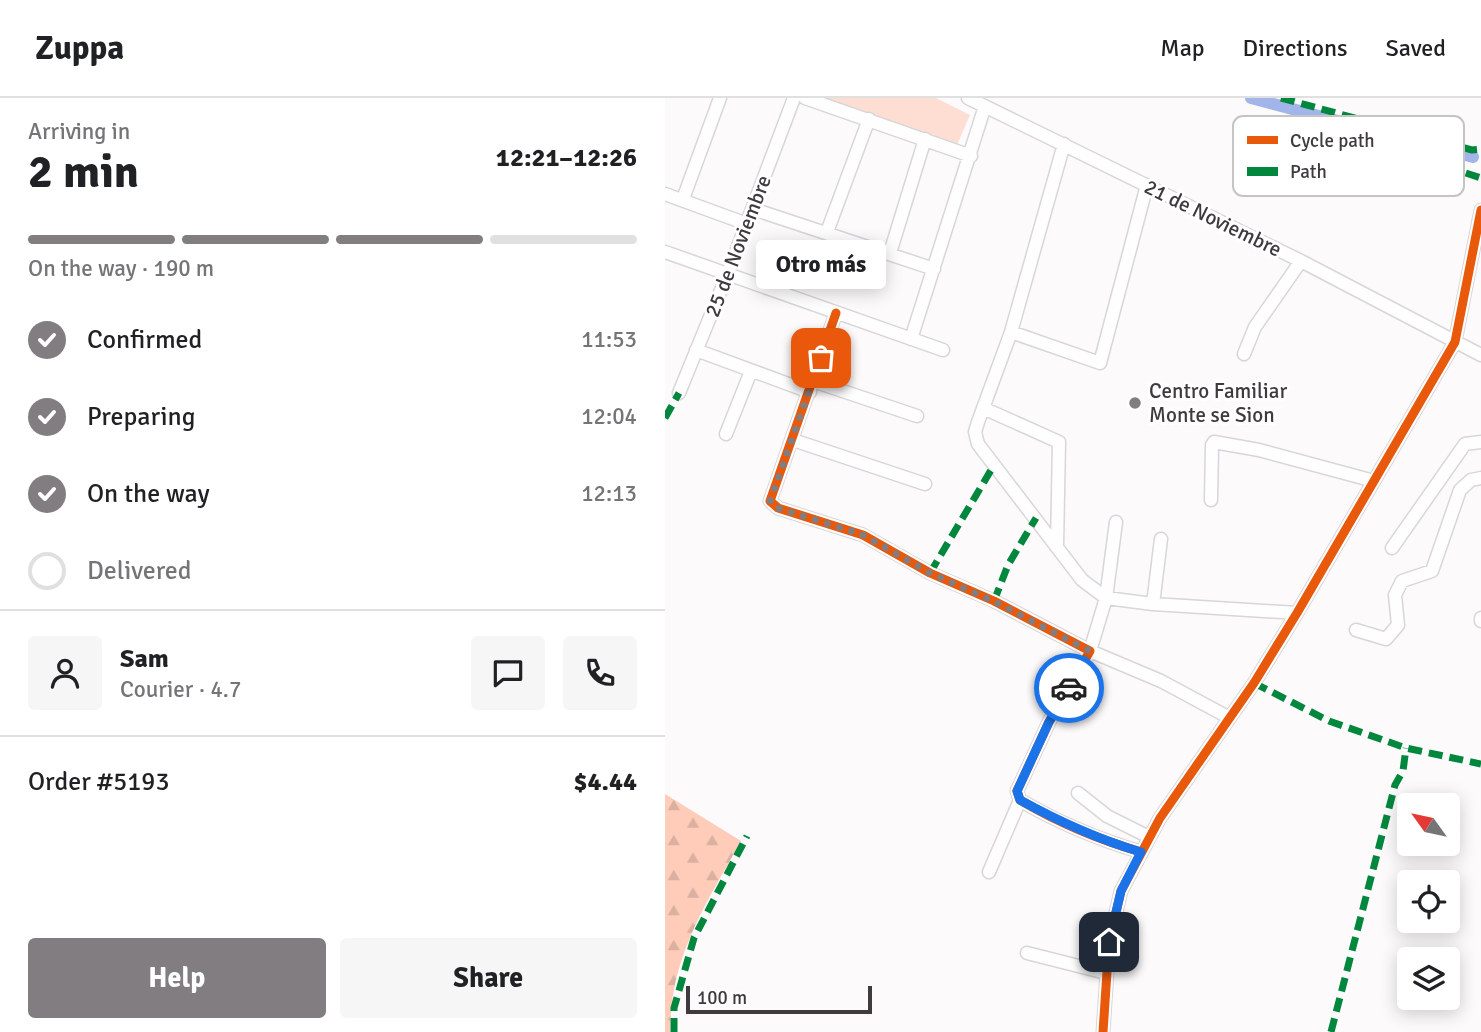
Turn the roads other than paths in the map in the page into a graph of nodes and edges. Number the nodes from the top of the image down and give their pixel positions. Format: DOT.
graph roads {
  1 [pos="720,98"];
  2 [pos="794,98"];
  3 [pos="805,98"];
  4 [pos="968,98"];
  5 [pos="985,106"];
  6 [pos="869,119"];
  7 [pos="925,139"];
  8 [pos="1064,144"];
  9 [pos="971,156"];
  10 [pos="1147,185"];
  11 [pos="665,194"];
  12 [pos="683,199"];
  13 [pos="753,209"];
  14 [pos="1481,210"];
  15 [pos="747,224"];
  16 [pos="827,232"];
  17 [pos="890,253"];
  18 [pos="666,256"];
  19 [pos="1301,261"];
  20 [pos="934,270"];
  21 [pos="728,273"];
  22 [pos="836,313"];
  23 [pos="1011,332"];
  24 [pos="911,339"];
  25 [pos="1455,342"];
  26 [pos="696,350"];
  27 [pos="943,350"];
  28 [pos="1244,354"];
  29 [pos="1481,355"];
  30 [pos="751,371"];
  31 [pos="812,386"];
  32 [pos="679,393"];
  33 [pos="983,408"];
  34 [pos="918,416"];
  35 [pos="726,434"];
  36 [pos="793,440"];
  37 [pos="1481,442"];
  38 [pos="1481,478"];
  39 [pos="1374,481"];
  40 [pos="925,484"];
  41 [pos="1211,500"];
  42 [pos="1116,522"];
  43 [pos="1161,539"];
  44 [pos="1057,547"];
  45 [pos="1392,548"];
  46 [pos="1106,598"];
  47 [pos="1153,604"];
  48 [pos="1297,613"];
  49 [pos="1356,630"];
  50 [pos="1090,651"];
  51 [pos="1228,718"];
  52 [pos="1078,793"];
  53 [pos="1020,800"];
  54 [pos="1149,837"];
  55 [pos="1141,852"];
  56 [pos="989,873"];
  57 [pos="1027,953"];
  58 [pos="1106,973"];
  59 [pos="1103,1032"];
  1 -- 12 [label="street"];
  2 -- 13 [label="street, 25 de Noviembre"];
  3 -- 6 [label="street"];
  4 -- 5 [label="street, 21 de Noviembre"];
  5 -- 8 [label="street, 21 de Noviembre"];
  5 -- 9 [label="street"];
  6 -- 7 [label="street"];
  6 -- 16 [label="street"];
  7 -- 9 [label="street"];
  7 -- 17 [label="street"];
  8 -- 10 [label="street, 21 de Noviembre"];
  8 -- 23 [label="street"];
  9 -- 20 [label="street"];
  10 -- 19 [label="street, 21 de Noviembre"];
  10 -- 23 [label="street"];
  11 -- 12 [label="street"];
  12 -- 15 [label="street"];
  13 -- 15 [label="street, 25 de Noviembre"];
  13 -- 16 [label="street"];
  14 -- 25 [label="street"];
  15 -- 21 [label="street, 25 de Noviembre"];
  16 -- 17 [label="street"];
  17 -- 20 [label="street"];
  18 -- 21 [label="street"];
  19 -- 25 [label="street, 21 de Noviembre"];
  19 -- 28 [label="street"];
  20 -- 24 [label="street"];
  21 -- 22 [label="street"];
  21 -- 26 [label="street, 25 de Noviembre"];
  22 -- 24 [label="street"];
  22 -- 31 [label="street"];
  23 -- 33 [label="street"];
  24 -- 27 [label="street"];
  25 -- 29 [label="street, 21 de Noviembre"];
  25 -- 39 [label="street"];
  26 -- 30 [label="street"];
  26 -- 32 [label="street, 25 de Noviembre"];
  30 -- 31 [label="street"];
  30 -- 35 [label="street"];
  31 -- 34 [label="street"];
  31 -- 36 [label="street"];
  33 -- 44 [label="street"];
  33 -- 44 [label="street"];
  36 -- 40 [label="street"];
  36 -- 50 [label="street"];
  37 -- 45 [label="street"];
  38 -- 49 [label="street"];
  39 -- 41 [label="street"];
  39 -- 48 [label="street"];
  42 -- 46 [label="street"];
  43 -- 47 [label="street"];
  44 -- 46 [label="street"];
  46 -- 47 [label="street"];
  46 -- 50 [label="street"];
  47 -- 48 [label="street"];
  48 -- 51 [label="street"];
  50 -- 51 [label="street"];
  50 -- 53 [label="street"];
  51 -- 54 [label="street"];
  52 -- 54 [label="street"];
  53 -- 55 [label="street"];
  53 -- 56 [label="street"];
  54 -- 55 [label="street"];
  55 -- 58 [label="street"];
  57 -- 58 [label="street"];
  58 -- 59 [label="street"];
}
